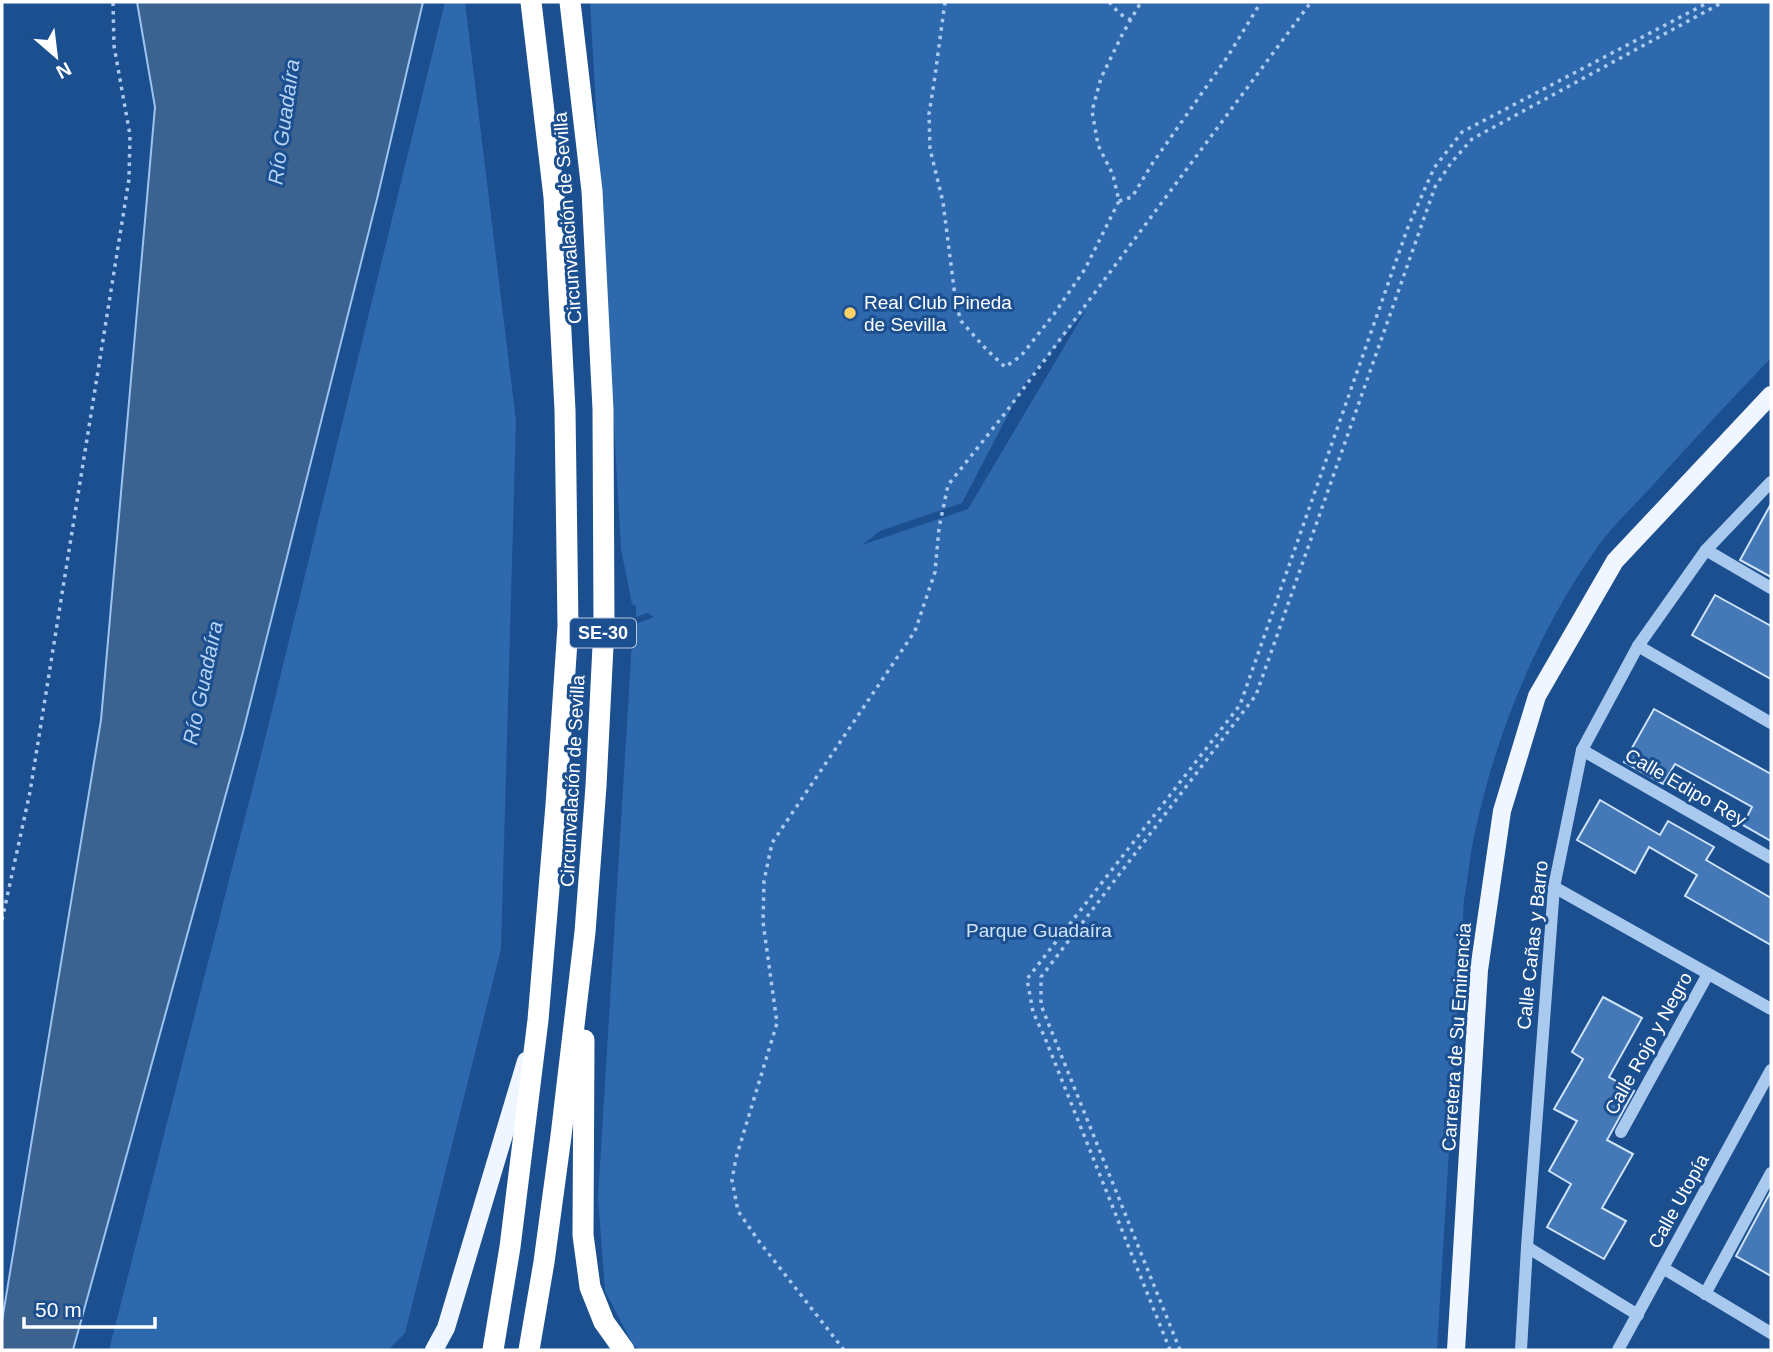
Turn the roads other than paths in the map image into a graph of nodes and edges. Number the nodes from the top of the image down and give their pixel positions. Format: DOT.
graph roads {
  1 [pos="531,2"];
  2 [pos="570,2"];
  3 [pos="1771,395"];
  4 [pos="1771,482"];
  5 [pos="1706,550"];
  6 [pos="1771,588"];
  7 [pos="1638,646"];
  8 [pos="1771,723"];
  9 [pos="1582,750"];
  10 [pos="1771,858"];
  11 [pos="1554,887"];
  12 [pos="585,932"];
  13 [pos="1708,974"];
  14 [pos="1771,1009"];
  15 [pos="538,1020"];
  16 [pos="1771,1070"];
  17 [pos="1621,1132"];
  18 [pos="1771,1173"];
  19 [pos="1527,1247"];
  20 [pos="1663,1268"];
  21 [pos="1705,1294"];
  22 [pos="1638,1315"];
  23 [pos="1771,1333"];
  24 [pos="434,1350"];
  25 [pos="493,1350"];
  26 [pos="529,1350"];
  27 [pos="624,1350"];
  28 [pos="1456,1350"];
  29 [pos="1521,1350"];
  30 [pos="1618,1350"];
  1 -- 15 [label="highway, Circunvalación de Sevilla / SE-30"];
  2 -- 12 [label="highway, Circunvalación de Sevilla / SE-30"];
  3 -- 28 [label="main road, Carretera de Su Eminencia"];
  4 -- 5 [label="street, Calle Cañas y Barro"];
  5 -- 6 [label="street"];
  5 -- 7 [label="street, Calle Cañas y Barro"];
  7 -- 8 [label="street"];
  7 -- 9 [label="street, Calle Cañas y Barro"];
  9 -- 10 [label="street, Calle Edipo Rey"];
  9 -- 11 [label="street, Calle Cañas y Barro"];
  11 -- 13 [label="street"];
  11 -- 19 [label="street, Calle Cañas y Barro"];
  12 -- 26 [label="highway, Circunvalación de Sevilla / SE-30"];
  12 -- 27 [label="highway"];
  13 -- 14 [label="street"];
  13 -- 17 [label="street, Calle Rojo y Negro"];
  15 -- 24 [label="main road"];
  15 -- 25 [label="highway, Circunvalación de Sevilla / SE-30"];
  16 -- 20 [label="street, Calle Utopía"];
  18 -- 21 [label="street"];
  19 -- 22 [label="street"];
  19 -- 29 [label="street, Calle Cañas y Barro"];
  20 -- 21 [label="street"];
  20 -- 22 [label="street, Calle Utopía"];
  21 -- 23 [label="street"];
  22 -- 30 [label="street, Calle Utopía"];
}
